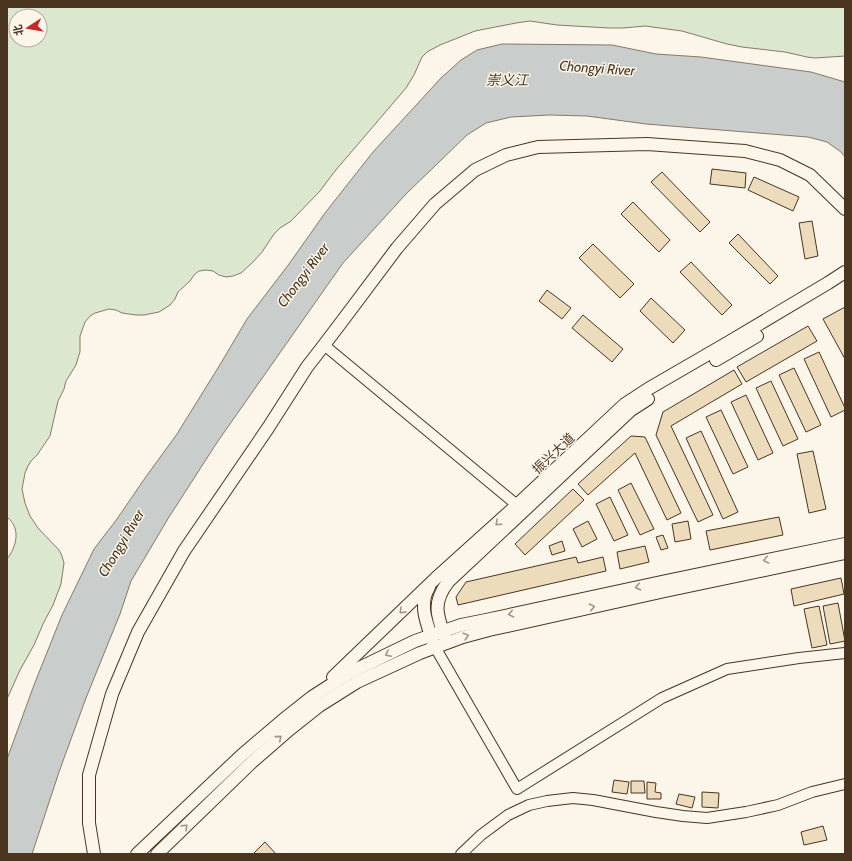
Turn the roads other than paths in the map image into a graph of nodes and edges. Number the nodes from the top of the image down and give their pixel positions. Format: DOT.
graph roads {
  1 [pos="845,209"];
  2 [pos="845,272"];
  3 [pos="845,282"];
  4 [pos="324,345"];
  5 [pos="520,509"];
  6 [pos="845,544"];
  7 [pos="845,553"];
  8 [pos="442,580"];
  9 [pos="431,635"];
  10 [pos="445,637"];
  11 [pos="435,647"];
  12 [pos="845,653"];
  13 [pos="312,697"];
  14 [pos="845,784"];
  15 [pos="94,854"];
  16 [pos="137,854"];
  17 [pos="157,854"];
  18 [pos="461,854"];
  1 -- 4 [label="main road"];
  2 -- 5 [label="main road, 振兴大道"];
  3 -- 5 [label="main road, 振兴大道"];
  4 -- 5 [label="street"];
  4 -- 15 [label="main road"];
  5 -- 8 [label="main road, 振兴大道"];
  6 -- 10 [label="main road, one-way"];
  10 -- 7 [label="main road, one-way"];
  8 -- 9 [label="main road"];
  8 -- 10 [label="main road"];
  8 -- 13 [label="main road, 振兴大道, one-way"];
  9 -- 10 [label="main road"];
  9 -- 11 [label="main road"];
  9 -- 13 [label="main road, one-way"];
  10 -- 11 [label="main road"];
  11 -- 12 [label="street"];
  17 -- 11 [label="main road, one-way"];
  13 -- 16 [label="main road"];
  14 -- 18 [label="street"];
}
